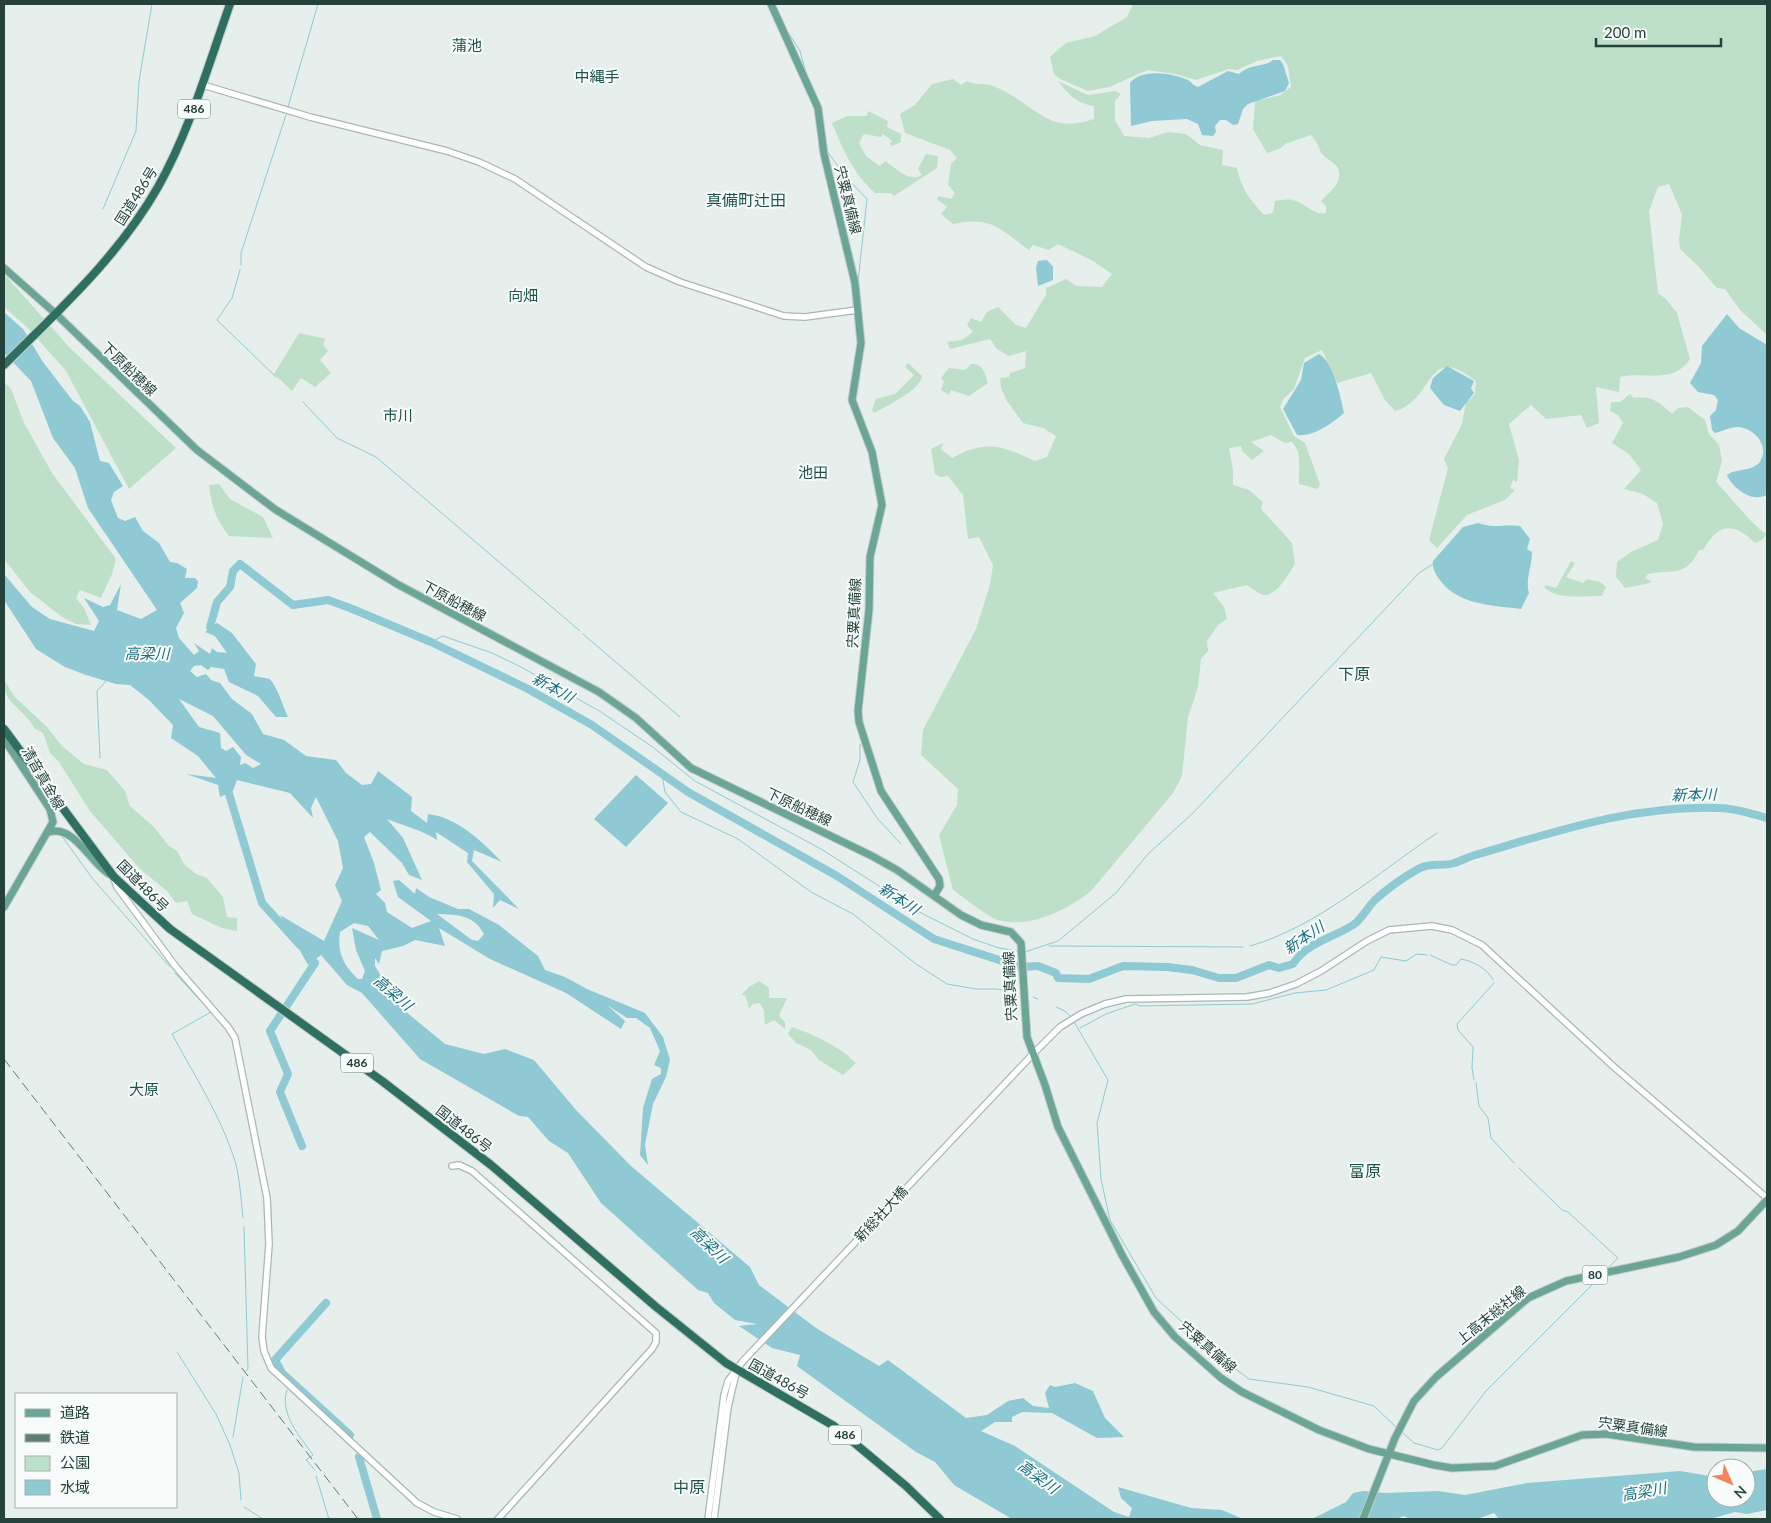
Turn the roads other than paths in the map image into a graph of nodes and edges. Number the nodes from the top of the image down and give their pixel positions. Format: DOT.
graph roads {
  1 [pos="230,4"];
  2 [pos="771,4"];
  3 [pos="203,85"];
  4 [pos="4,268"];
  5 [pos="857,310"];
  6 [pos="54,316"];
  7 [pos="4,365"];
  8 [pos="4,734"];
  9 [pos="52,813"];
  10 [pos="64,831"];
  11 [pos="49,832"];
  12 [pos="103,872"];
  13 [pos="114,876"];
  14 [pos="117,887"];
  15 [pos="934,896"];
  16 [pos="4,907"];
  17 [pos="1032,1054"];
  18 [pos="452,1166"];
  19 [pos="1767,1199"];
  20 [pos="736,1370"];
  21 [pos="1767,1448"];
  22 [pos="718,1457"];
  23 [pos="1388,1457"];
  24 [pos="457,1519"];
  25 [pos="498,1519"];
  26 [pos="708,1519"];
  27 [pos="714,1519"];
  28 [pos="940,1519"];
  29 [pos="1363,1519"];
  1 -- 3 [label="highway, 国道486号 / 486"];
  2 -- 5 [label="main road, 宍粟真備線"];
  3 -- 5 [label="street"];
  3 -- 6 [label="highway, 国道486号 / 486"];
  4 -- 6 [label="main road, 下原船穂線"];
  5 -- 15 [label="main road, 宍粟真備線"];
  6 -- 7 [label="highway, 国道486号 / 486"];
  6 -- 15 [label="main road, 下原船穂線"];
  8 -- 9 [label="main road, 清音真金線"];
  8 -- 13 [label="highway, 国道486号 / 486"];
  9 -- 10 [label="main road"];
  9 -- 11 [label="main road, 清音真金線"];
  10 -- 11 [label="main road, 清音真金線"];
  10 -- 12 [label="main road"];
  11 -- 16 [label="main road, 清音真金線"];
  12 -- 13 [label="main road"];
  12 -- 14 [label="street"];
  13 -- 14 [label="street"];
  13 -- 20 [label="highway, 国道486号 / 486"];
  14 -- 24 [label="street"];
  15 -- 17 [label="main road, 宍粟真備線"];
  17 -- 19 [label="street, 新総社大橋"];
  17 -- 20 [label="street, 新総社大橋"];
  17 -- 23 [label="main road, 宍粟真備線"];
  18 -- 25 [label="street"];
  19 -- 23 [label="main road, 上高末総社線 / 80"];
  20 -- 22 [label="street"];
  20 -- 28 [label="highway, 国道486号 / 486"];
  21 -- 23 [label="main road, 宍粟真備線"];
  22 -- 26 [label="street"];
  22 -- 27 [label="street"];
  23 -- 29 [label="main road, 上高末総社線 / 80"];
}
